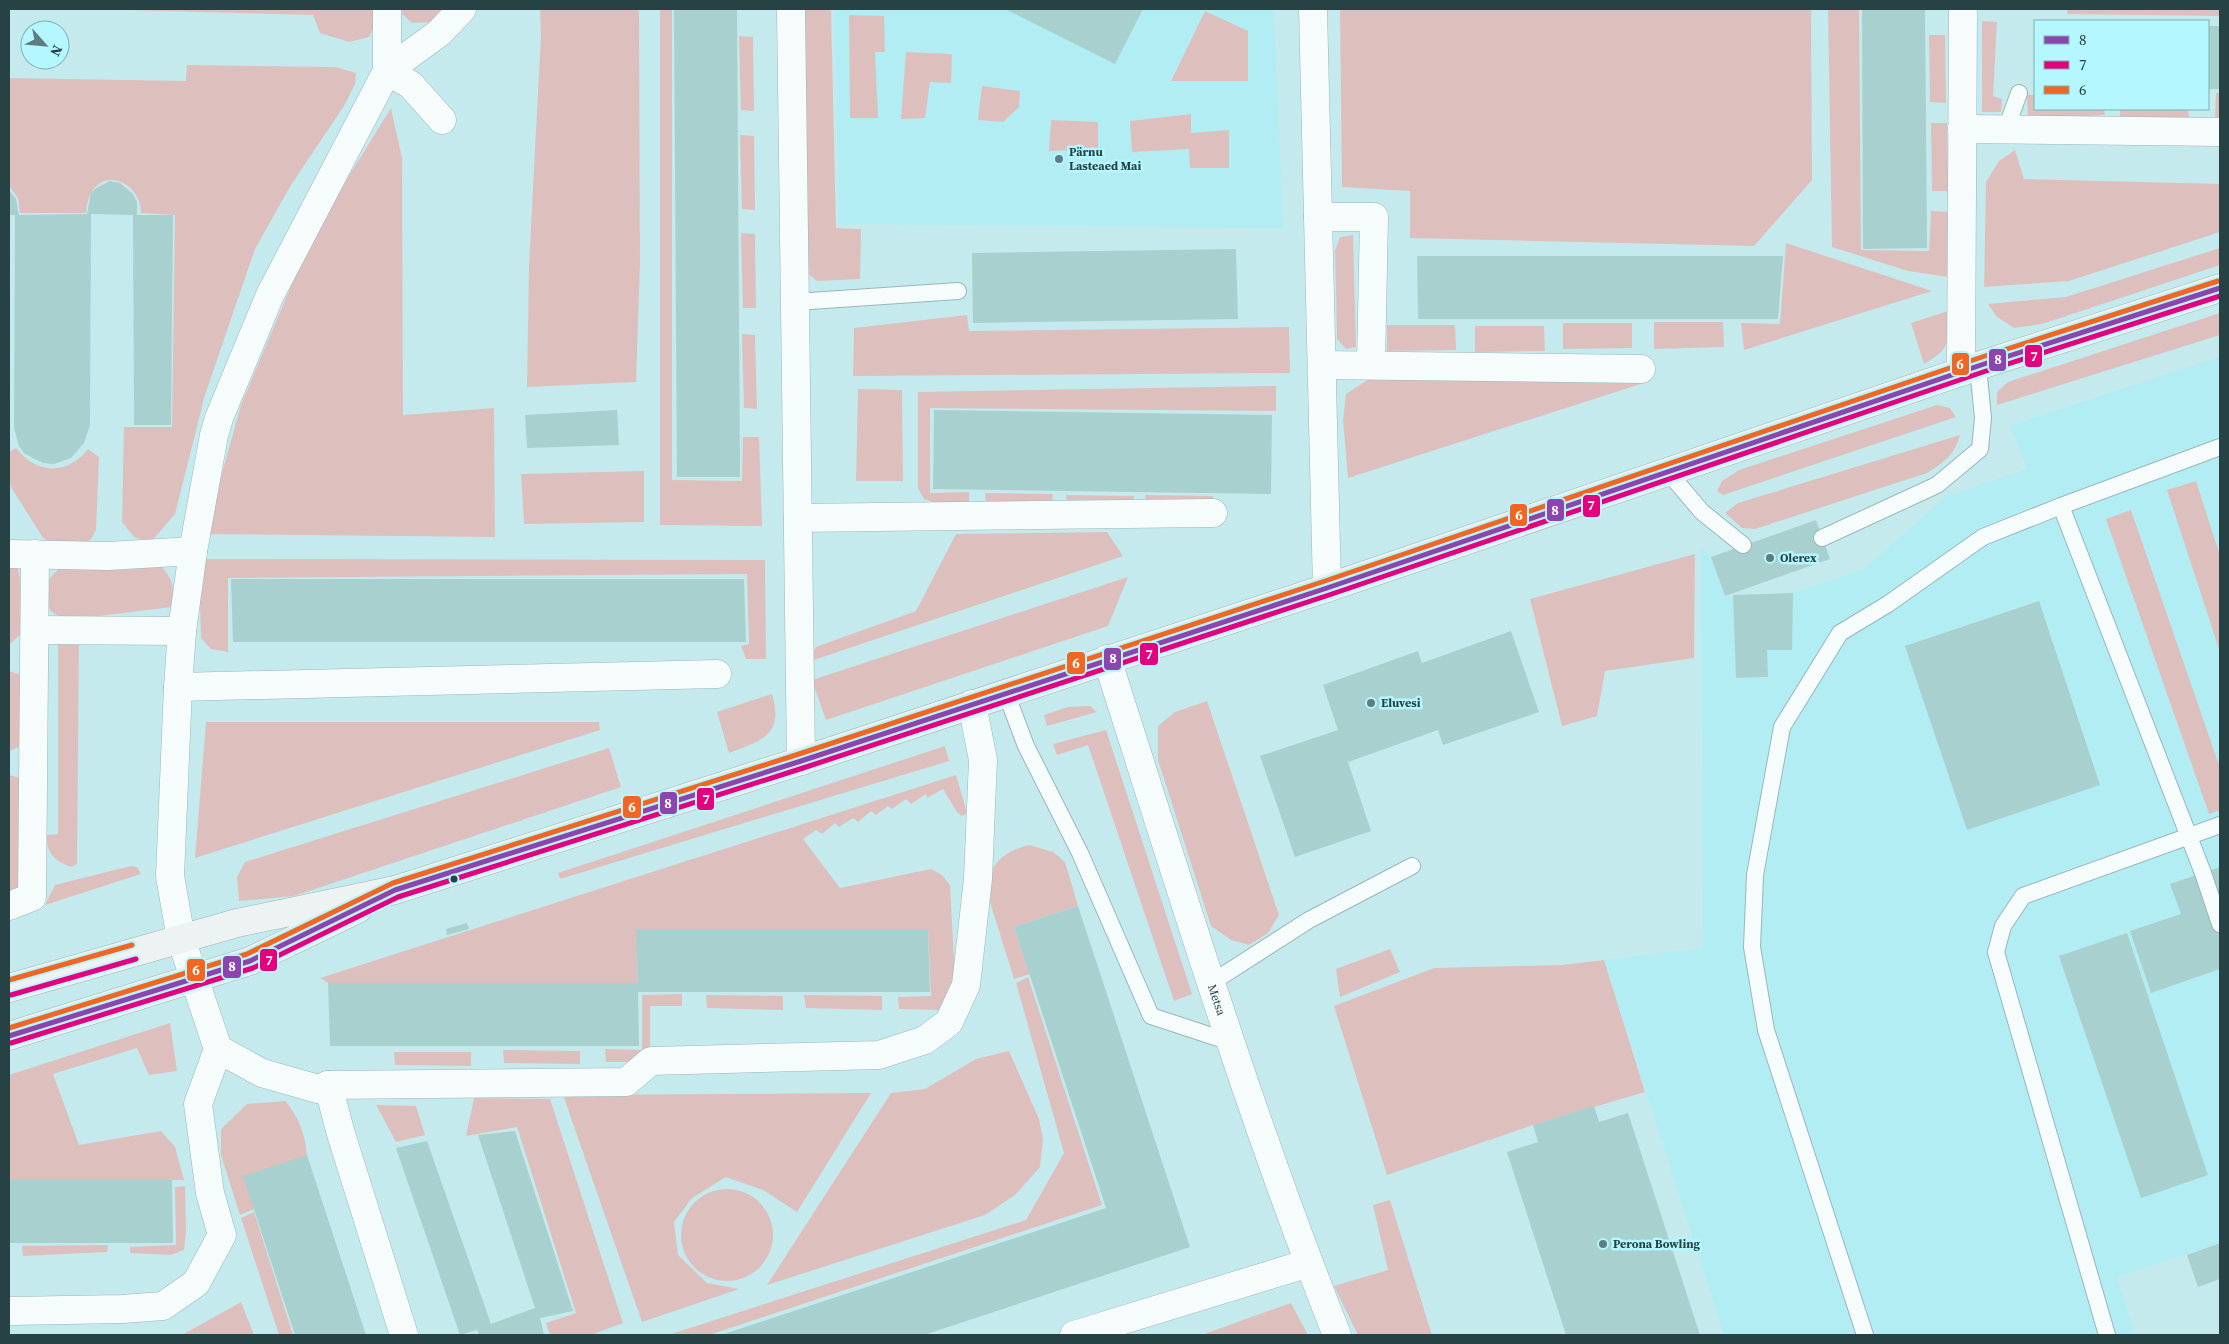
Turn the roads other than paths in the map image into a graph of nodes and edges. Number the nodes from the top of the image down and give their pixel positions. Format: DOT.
graph roads {
  1 [pos="387,9"];
  2 [pos="462,9"];
  3 [pos="792,9"];
  4 [pos="1313,9"];
  5 [pos="1963,9"];
  6 [pos="387,71"];
  7 [pos="2019,93"];
  8 [pos="442,120"];
  9 [pos="1962,128"];
  10 [pos="2006,129"];
  11 [pos="2220,132"];
  12 [pos="1318,217"];
  13 [pos="2220,288"];
  14 [pos="958,291"];
  15 [pos="795,302"];
  16 [pos="1322,365"];
  17 [pos="1371,365"];
  18 [pos="1641,369"];
  19 [pos="1969,369"];
  20 [pos="2220,447"];
  21 [pos="1668,472"];
  22 [pos="2061,506"];
  23 [pos="1213,513"];
  24 [pos="798,518"];
  25 [pos="1822,538"];
  26 [pos="1743,545"];
  27 [pos="193,551"];
  28 [pos="22,554"];
  29 [pos="1327,588"];
  30 [pos="35,630"];
  31 [pos="182,631"];
  32 [pos="1106,659"];
  33 [pos="717,674"];
  34 [pos="178,687"];
  35 [pos="1006,693"];
  36 [pos="972,704"];
  37 [pos="801,761"];
  38 [pos="2220,825"];
  39 [pos="2189,838"];
  40 [pos="1412,866"];
  41 [pos="395,890"];
  42 [pos="9,906"];
  43 [pos="2220,924"];
  44 [pos="181,938"];
  45 [pos="195,979"];
  46 [pos="1211,983"];
  47 [pos="9,988"];
  48 [pos="9,1036"];
  49 [pos="1230,1042"];
  50 [pos="218,1049"];
  51 [pos="328,1085"];
  52 [pos="1309,1263"];
  53 [pos="9,1311"];
  54 [pos="404,1335"];
  55 [pos="1074,1335"];
  56 [pos="1338,1335"];
  57 [pos="1865,1335"];
  58 [pos="2108,1335"];
  1 -- 6 [label="street"];
  2 -- 6 [label="street"];
  3 -- 15 [label="street"];
  4 -- 12 [label="street"];
  5 -- 9 [label="street"];
  6 -- 8 [label="street"];
  6 -- 27 [label="street"];
  7 -- 10 [label="lane"];
  9 -- 10 [label="street"];
  9 -- 19 [label="street"];
  10 -- 11 [label="street"];
  12 -- 16 [label="street"];
  12 -- 17 [label="street"];
  13 -- 19 [label="street"];
  14 -- 15 [label="lane"];
  15 -- 24 [label="street"];
  16 -- 17 [label="street"];
  16 -- 29 [label="street"];
  17 -- 18 [label="street"];
  19 -- 21 [label="street"];
  19 -- 25 [label="lane"];
  20 -- 22 [label="lane"];
  21 -- 26 [label="lane"];
  21 -- 29 [label="street"];
  22 -- 39 [label="lane"];
  22 -- 57 [label="lane"];
  23 -- 24 [label="street"];
  24 -- 37 [label="street"];
  27 -- 28 [label="street"];
  27 -- 31 [label="street"];
  28 -- 30 [label="street"];
  29 -- 32 [label="street"];
  30 -- 31 [label="street"];
  30 -- 42 [label="street"];
  31 -- 34 [label="street"];
  32 -- 35 [label="street"];
  32 -- 46 [label="street, Metsa"];
  33 -- 34 [label="street"];
  34 -- 44 [label="street"];
  35 -- 36 [label="street"];
  35 -- 49 [label="lane"];
  36 -- 37 [label="street"];
  36 -- 51 [label="street"];
  37 -- 41 [label="street"];
  38 -- 39 [label="lane"];
  39 -- 43 [label="lane"];
  39 -- 58 [label="lane"];
  40 -- 46 [label="lane"];
  41 -- 44 [label="street"];
  41 -- 45 [label="street"];
  44 -- 45 [label="street"];
  44 -- 47 [label="street"];
  45 -- 48 [label="street"];
  45 -- 50 [label="street"];
  46 -- 49 [label="street, Metsa"];
  49 -- 52 [label="street, Metsa"];
  50 -- 51 [label="street"];
  50 -- 53 [label="street"];
  51 -- 54 [label="street"];
  52 -- 55 [label="street"];
  52 -- 56 [label="street, Metsa"];
}
